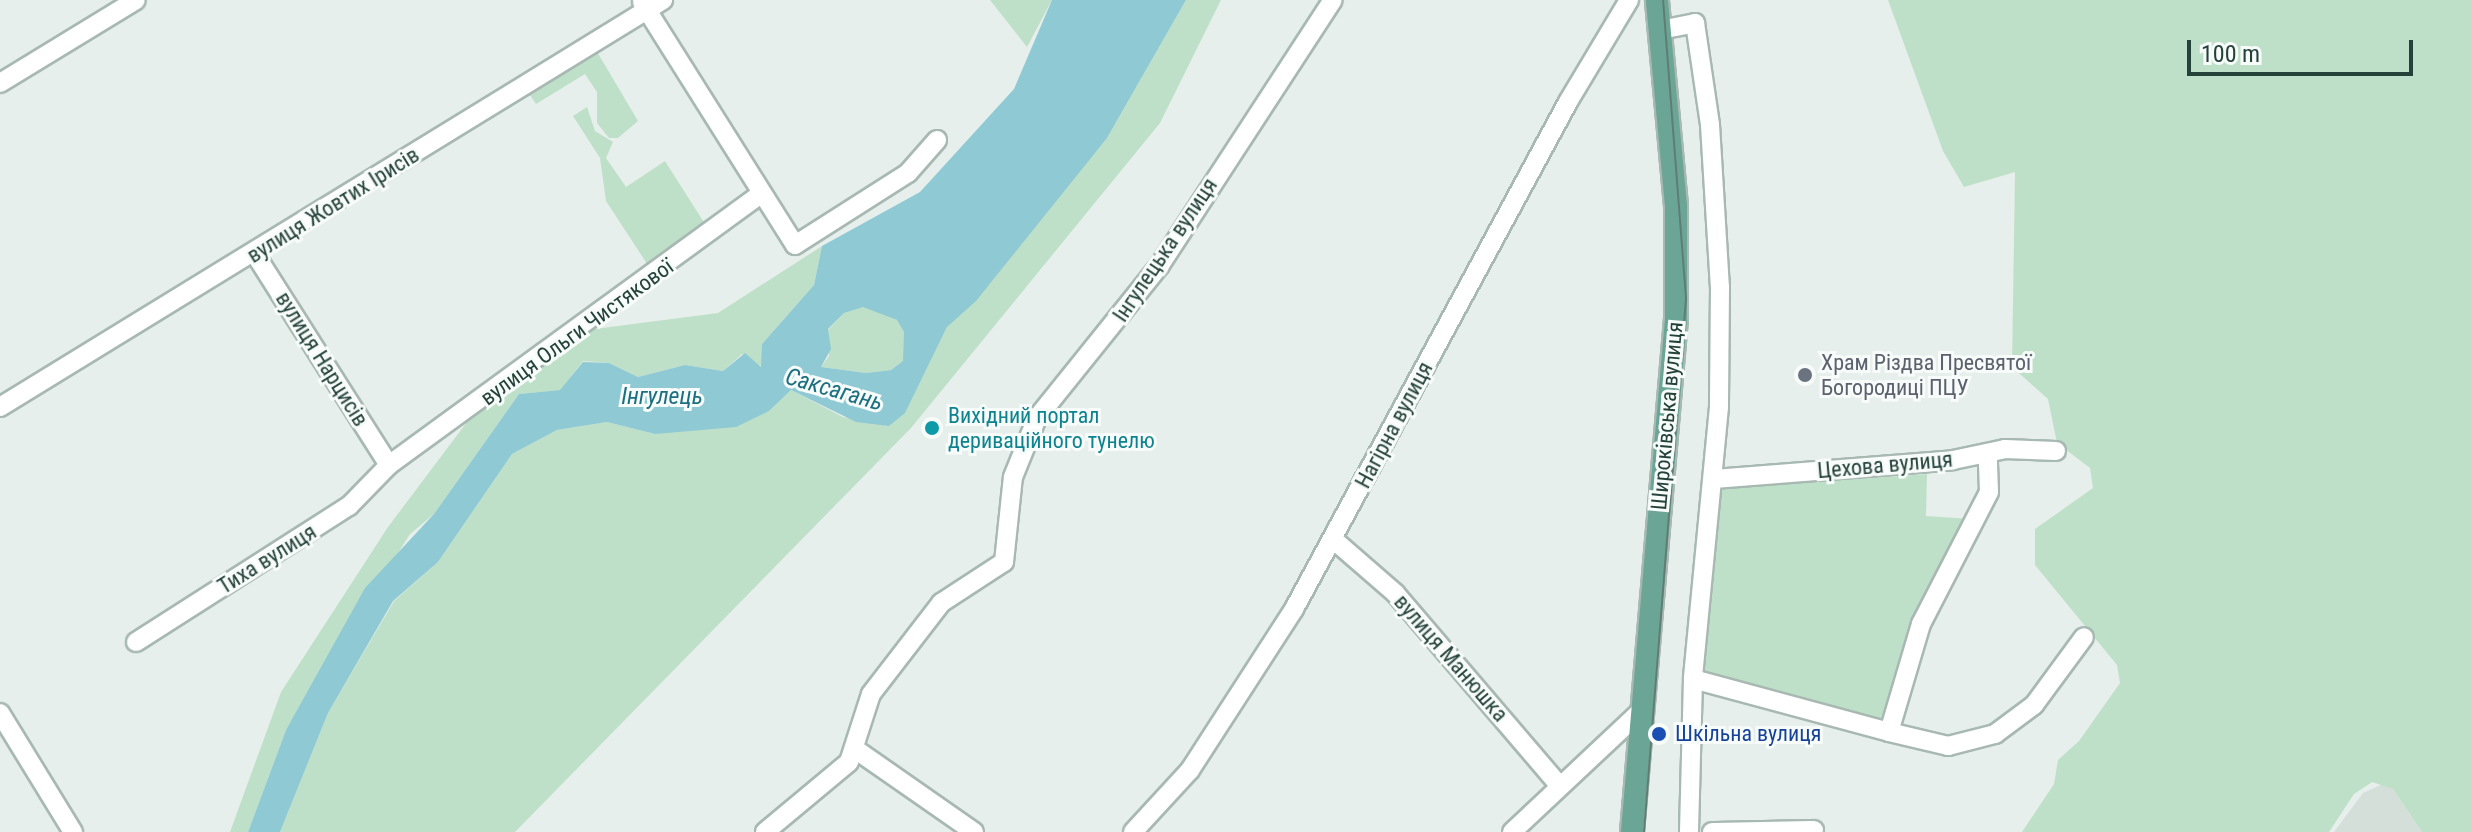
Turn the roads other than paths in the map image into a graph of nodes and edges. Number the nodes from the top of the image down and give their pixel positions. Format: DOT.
graph roads {
  1 [pos="136,0"];
  2 [pos="663,0"];
  3 [pos="1333,0"];
  4 [pos="1629,0"];
  5 [pos="1657,0"];
  6 [pos="644,5"];
  7 [pos="1660,30"];
  8 [pos="0,83"];
  9 [pos="937,140"];
  10 [pos="761,194"];
  11 [pos="255,254"];
  12 [pos="0,407"];
  13 [pos="2056,451"];
  14 [pos="1988,455"];
  15 [pos="389,465"];
  16 [pos="1714,479"];
  17 [pos="1334,540"];
  18 [pos="2084,637"];
  19 [pos="136,642"];
  20 [pos="1693,679"];
  21 [pos="1641,711"];
  22 [pos="0,715"];
  23 [pos="1889,732"];
  24 [pos="855,749"];
  25 [pos="1559,785"];
  26 [pos="1814,830"];
  27 [pos="73,832"];
  28 [pos="765,832"];
  29 [pos="974,832"];
  30 [pos="1133,832"];
  31 [pos="1512,832"];
  32 [pos="1632,832"];
  33 [pos="1689,832"];
  34 [pos="1712,832"];
  1 -- 8 [label="street"];
  2 -- 6 [label="street, вулиця Жовтих Ірисів"];
  3 -- 24 [label="street, Інгулецька вулиця"];
  4 -- 17 [label="street, Нагірна вулиця"];
  5 -- 7 [label="main road, Широківська вулиця"];
  6 -- 10 [label="street"];
  6 -- 11 [label="street, вулиця Жовтих Ірисів"];
  7 -- 16 [label="street"];
  7 -- 21 [label="main road, Широківська вулиця"];
  9 -- 10 [label="street"];
  10 -- 15 [label="street, вулиця Ольги Чистякової"];
  11 -- 12 [label="street, вулиця Жовтих Ірисів"];
  11 -- 15 [label="street, вулиця Нарцисів"];
  13 -- 14 [label="street, Цехова вулиця"];
  14 -- 16 [label="street, Цехова вулиця"];
  14 -- 23 [label="street"];
  15 -- 19 [label="street, Тиха вулиця"];
  16 -- 20 [label="street"];
  17 -- 25 [label="street, вулиця Манюшка"];
  17 -- 30 [label="street, Нагірна вулиця"];
  18 -- 23 [label="street"];
  20 -- 23 [label="street"];
  20 -- 33 [label="street"];
  21 -- 25 [label="street"];
  21 -- 32 [label="main road, Широківська вулиця"];
  22 -- 27 [label="street"];
  24 -- 28 [label="street, Інгулецька вулиця"];
  24 -- 29 [label="street"];
  25 -- 31 [label="street"];
  26 -- 34 [label="street"];
}
